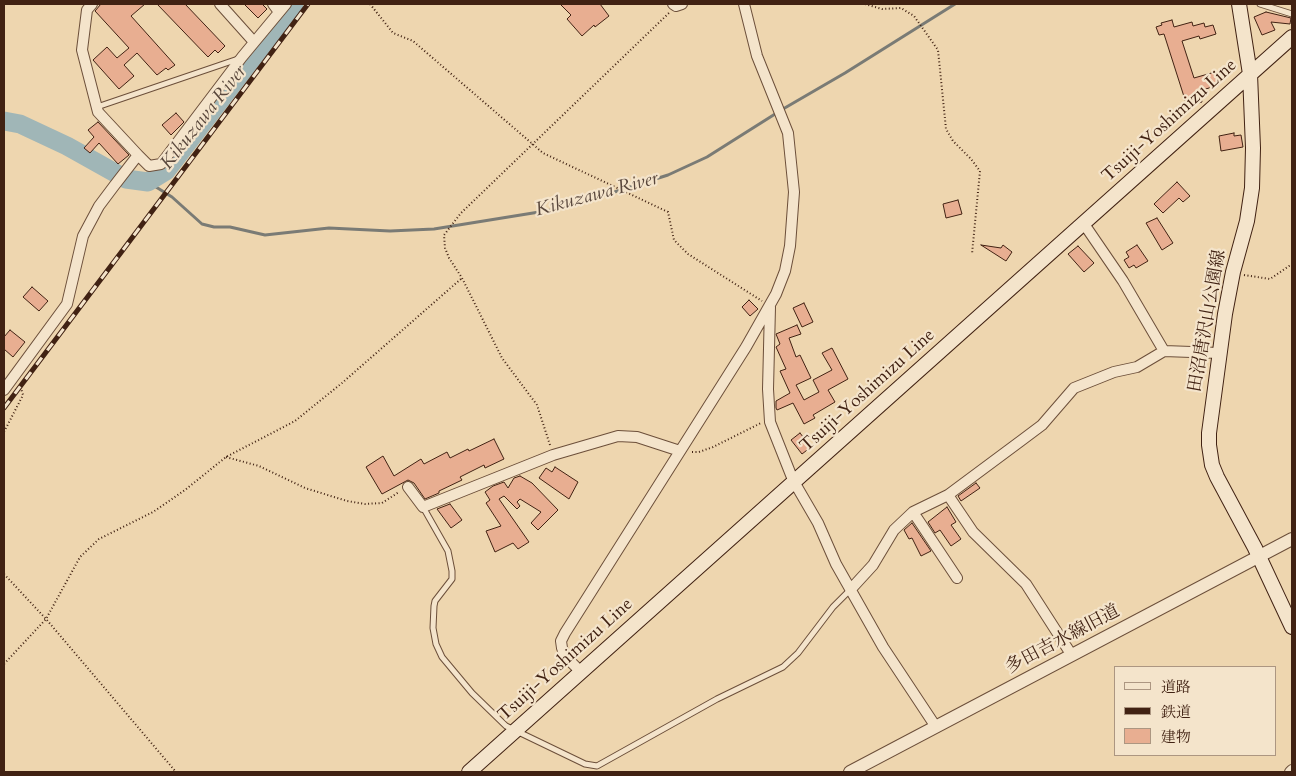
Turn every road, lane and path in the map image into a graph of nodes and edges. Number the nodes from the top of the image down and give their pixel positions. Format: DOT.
graph roads {
  1 [pos="92,4"];
  2 [pos="220,4"];
  3 [pos="370,4"];
  4 [pos="744,4"];
  5 [pos="865,4"];
  6 [pos="1239,4"];
  7 [pos="1260,4"];
  8 [pos="677,5"];
  9 [pos="279,6"];
  10 [pos="1292,14"];
  11 [pos="1292,37"];
  12 [pos="254,42"];
  13 [pos="242,57"];
  14 [pos="1250,74"];
  15 [pos="97,107"];
  16 [pos="532,143"];
  17 [pos="138,155"];
  18 [pos="1084,224"];
  19 [pos="972,254"];
  20 [pos="1292,264"];
  21 [pos="1233,272"];
  22 [pos="462,278"];
  23 [pos="770,306"];
  24 [pos="1164,351"];
  25 [pos="1219,353"];
  26 [pos="15,375"];
  27 [pos="4,390"];
  28 [pos="770,422"];
  29 [pos="4,432"];
  30 [pos="680,451"];
  31 [pos="553,455"];
  32 [pos="226,457"];
  33 [pos="795,482"];
  34 [pos="408,487"];
  35 [pos="948,496"];
  36 [pos="423,507"];
  37 [pos="913,512"];
  38 [pos="1292,538"];
  39 [pos="1258,556"];
  40 [pos="4,574"];
  41 [pos="957,578"];
  42 [pos="851,589"];
  43 [pos="46,619"];
  44 [pos="1292,627"];
  45 [pos="1071,654"];
  46 [pos="4,664"];
  47 [pos="581,672"];
  48 [pos="936,727"];
  49 [pos="516,731"];
  50 [pos="176,772"];
  51 [pos="469,772"];
  52 [pos="850,772"];
  1 -- 15 [label="street"];
  2 -- 12 [label="street"];
  3 -- 16 [label="path"];
  4 -- 23 [label="street"];
  5 -- 19 [label="path"];
  6 -- 14 [label="main road, 田沼唐沢山公園線"];
  7 -- 10 [label="lane"];
  8 -- 16 [label="path"];
  9 -- 12 [label="street"];
  11 -- 14 [label="main road, Tsuiji-Yoshimizu Line"];
  12 -- 13 [label="street"];
  13 -- 15 [label="lane"];
  13 -- 17 [label="street"];
  14 -- 18 [label="main road, Tsuiji-Yoshimizu Line"];
  14 -- 21 [label="main road, 田沼唐沢山公園線"];
  15 -- 17 [label="street"];
  16 -- 22 [label="path"];
  16 -- 23 [label="path"];
  17 -- 26 [label="street"];
  18 -- 24 [label="street"];
  18 -- 33 [label="main road, Tsuiji-Yoshimizu Line"];
  20 -- 21 [label="path"];
  21 -- 25 [label="main road, 田沼唐沢山公園線"];
  22 -- 31 [label="path"];
  22 -- 32 [label="path"];
  23 -- 28 [label="street"];
  23 -- 30 [label="street"];
  24 -- 25 [label="street"];
  24 -- 35 [label="street"];
  25 -- 39 [label="main road, 田沼唐沢山公園線"];
  26 -- 27 [label="street"];
  26 -- 29 [label="path"];
  28 -- 30 [label="path"];
  28 -- 33 [label="street"];
  30 -- 31 [label="street"];
  30 -- 47 [label="street"];
  31 -- 36 [label="street"];
  32 -- 34 [label="path"];
  32 -- 43 [label="path"];
  33 -- 42 [label="street"];
  33 -- 47 [label="main road, Tsuiji-Yoshimizu Line"];
  34 -- 36 [label="street"];
  35 -- 37 [label="street"];
  35 -- 45 [label="street"];
  36 -- 49 [label="lane"];
  37 -- 41 [label="street"];
  37 -- 42 [label="street"];
  38 -- 39 [label="street, 多田吉水線旧道"];
  39 -- 44 [label="main road, 田沼唐沢山公園線"];
  39 -- 45 [label="street, 多田吉水線旧道"];
  40 -- 43 [label="path"];
  42 -- 48 [label="street"];
  42 -- 49 [label="lane"];
  43 -- 46 [label="path"];
  43 -- 50 [label="path"];
  45 -- 48 [label="street, 多田吉水線旧道"];
  47 -- 49 [label="main road, Tsuiji-Yoshimizu Line"];
  48 -- 52 [label="street, 多田吉水線旧道"];
  49 -- 51 [label="main road, Tsuiji-Yoshimizu Line"];
}
